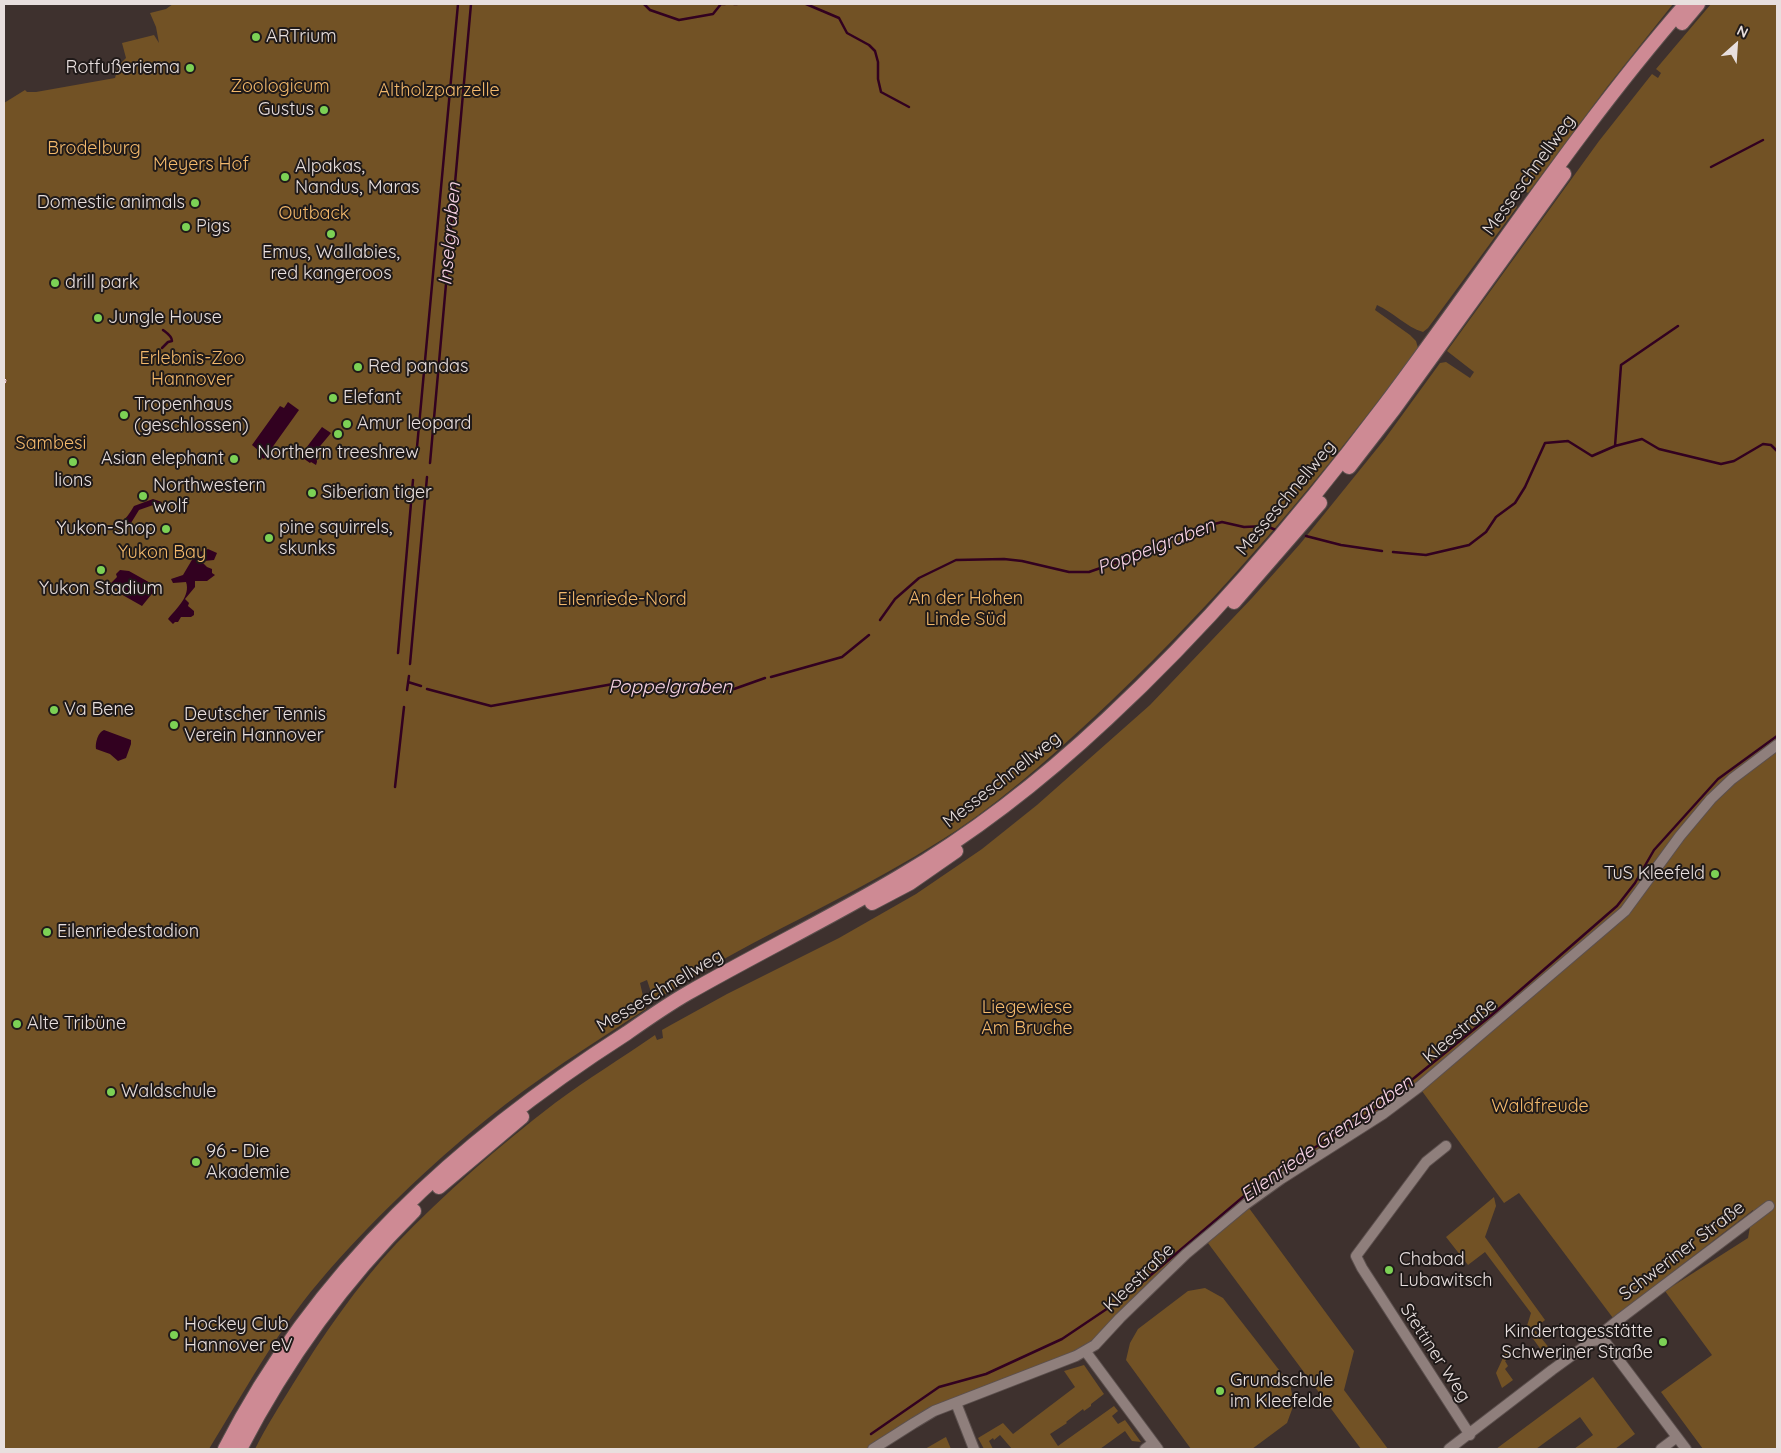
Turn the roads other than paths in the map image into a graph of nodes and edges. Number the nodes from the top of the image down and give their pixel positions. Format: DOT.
graph roads {
  1 [pos="1686,4"];
  2 [pos="1698,4"];
  3 [pos="1777,745"];
  4 [pos="1446,1146"];
  5 [pos="1769,1206"];
  6 [pos="1600,1340"];
  7 [pos="1086,1352"];
  8 [pos="956,1403"];
  9 [pos="1470,1435"];
  10 [pos="1677,1437"];
  11 [pos="1152,1447"];
  12 [pos="225,1449"];
  13 [pos="240,1449"];
  14 [pos="873,1449"];
  15 [pos="974,1449"];
  16 [pos="1449,1449"];
  17 [pos="1661,1449"];
  18 [pos="1686,1449"];
  1 -- 12 [label="highway, Messeschnellweg"];
  2 -- 13 [label="highway, Messeschnellweg"];
  3 -- 7 [label="street, Kleestraße"];
  4 -- 9 [label="street, Stettiner Weg"];
  5 -- 6 [label="street, Schweriner Straße"];
  6 -- 9 [label="street, Schweriner Straße"];
  6 -- 10 [label="street"];
  7 -- 8 [label="street, Kleestraße"];
  7 -- 11 [label="street"];
  8 -- 14 [label="street, Kleestraße"];
  8 -- 15 [label="street"];
  9 -- 16 [label="street, Schweriner Straße"];
  10 -- 17 [label="street"];
  10 -- 18 [label="street"];
}
